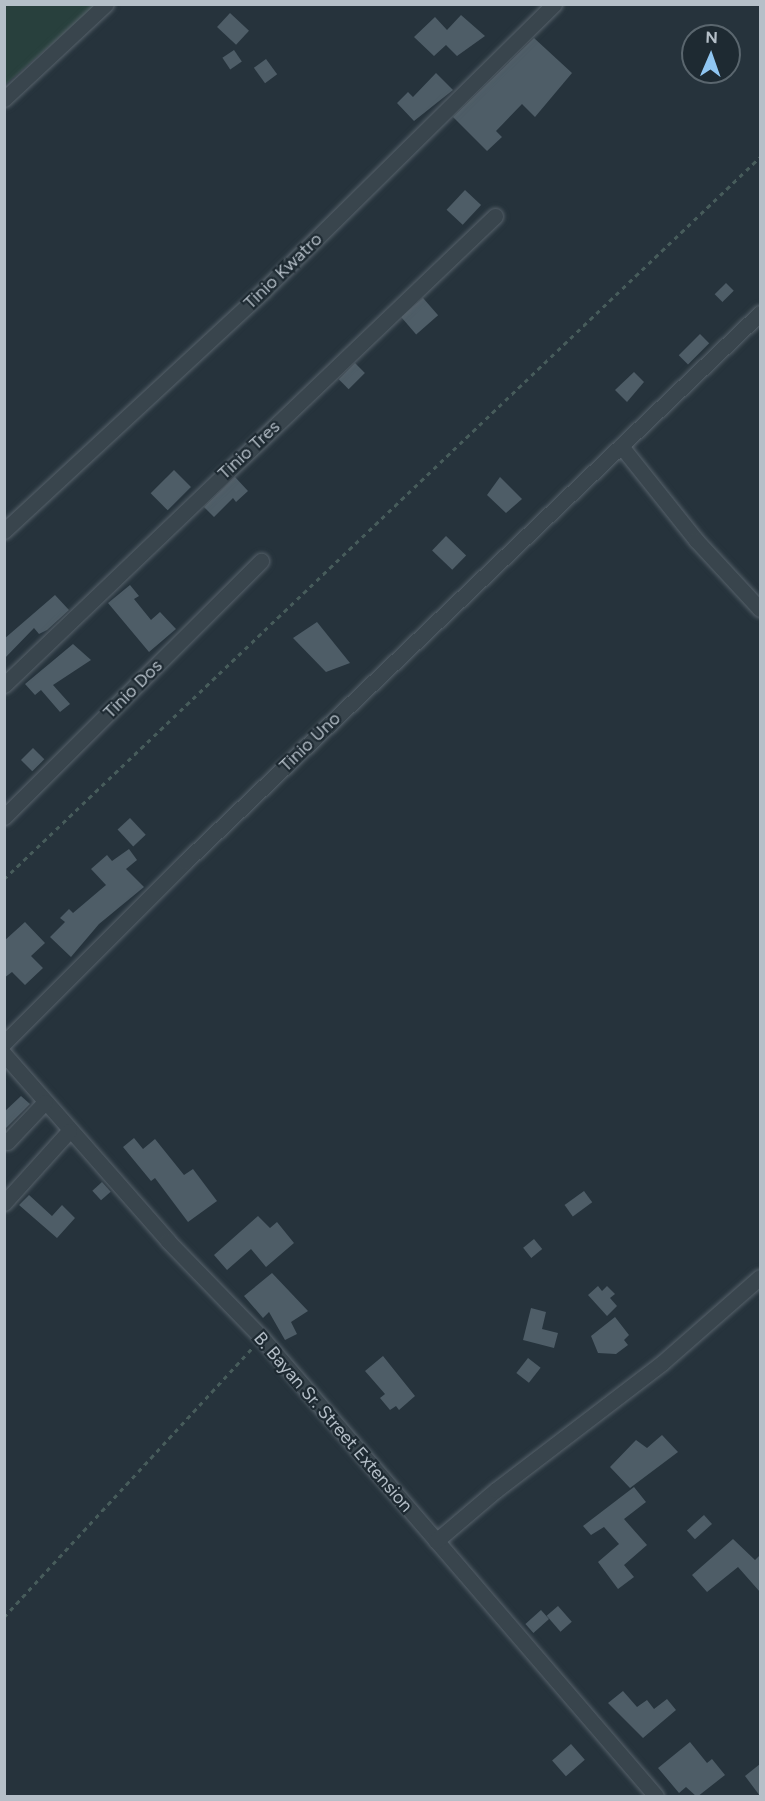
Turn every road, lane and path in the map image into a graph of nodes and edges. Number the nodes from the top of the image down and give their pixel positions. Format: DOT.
graph roads {
  1 [pos="106,4"];
  2 [pos="554,4"];
  3 [pos="4,99"];
  4 [pos="760,157"];
  5 [pos="495,216"];
  6 [pos="760,313"];
  7 [pos="621,446"];
  8 [pos="4,531"];
  9 [pos="261,561"];
  10 [pos="760,609"];
  11 [pos="4,685"];
  12 [pos="4,817"];
  13 [pos="4,879"];
  14 [pos="4,1043"];
  15 [pos="4,1054"];
  16 [pos="45,1102"];
  17 [pos="69,1131"];
  18 [pos="7,1142"];
  19 [pos="4,1203"];
  20 [pos="760,1277"];
  21 [pos="262,1338"];
  22 [pos="436,1541"];
  23 [pos="4,1617"];
  24 [pos="656,1797"];
  1 -- 3 [label="street"];
  2 -- 8 [label="street, Tinio Kwatro"];
  4 -- 13 [label="path"];
  5 -- 11 [label="street, Tinio Tres"];
  6 -- 7 [label="street, Tinio Uno"];
  7 -- 10 [label="street"];
  7 -- 14 [label="street, Tinio Uno"];
  9 -- 12 [label="street, Tinio Dos"];
  15 -- 16 [label="street, B. Bayan Sr. Street Extension"];
  16 -- 17 [label="street, B. Bayan Sr. Street Extension"];
  16 -- 18 [label="street"];
  17 -- 19 [label="street"];
  17 -- 21 [label="street, B. Bayan Sr. Street Extension"];
  20 -- 22 [label="street"];
  21 -- 22 [label="street, B. Bayan Sr. Street Extension"];
  21 -- 23 [label="path"];
  22 -- 24 [label="street, B. Bayan Sr. Street Extension"];
}
